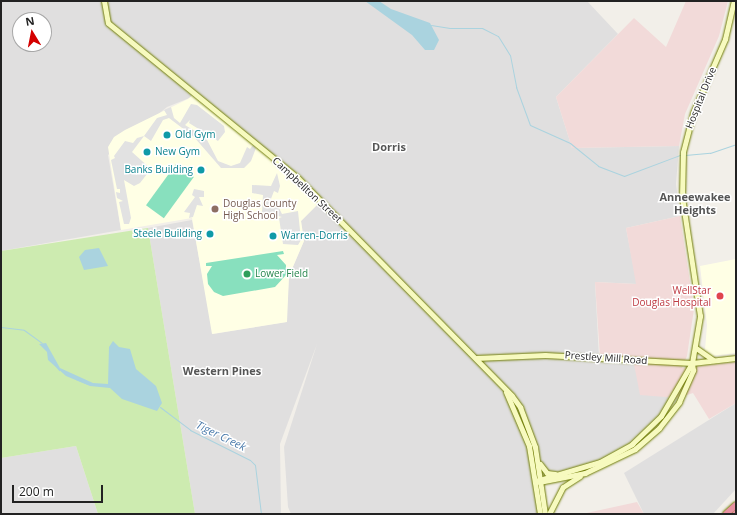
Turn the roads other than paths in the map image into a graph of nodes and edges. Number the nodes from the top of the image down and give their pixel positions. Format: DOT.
graph roads {
  1 [pos="104,1"];
  2 [pos="734,1"];
  3 [pos="696,348"];
  4 [pos="476,358"];
  5 [pos="736,358"];
  6 [pos="715,361"];
  7 [pos="673,362"];
  8 [pos="692,363"];
  9 [pos="685,375"];
  10 [pos="505,391"];
  11 [pos="538,460"];
  12 [pos="585,473"];
  13 [pos="558,475"];
  14 [pos="540,481"];
  15 [pos="736,505"];
  16 [pos="540,514"];
  17 [pos="545,514"];
  18 [pos="549,514"];
  19 [pos="726,514"];
  1 -- 4 [label="street, Campbellton Street"];
  2 -- 3 [label="street, Hospital Drive"];
  3 -- 6 [label="street"];
  3 -- 8 [label="street, Hospital Drive"];
  4 -- 7 [label="street, Prestley Mill Road"];
  4 -- 10 [label="street, Campbellton Street"];
  5 -- 6 [label="street, Prestley Mill Road"];
  6 -- 8 [label="street, Prestley Mill Road"];
  7 -- 8 [label="street, Prestley Mill Road"];
  7 -- 9 [label="street"];
  8 -- 9 [label="street, Hospital Drive"];
  8 -- 12 [label="street, Hospital Drive"];
  9 -- 13 [label="street, Hospital Drive"];
  10 -- 11 [label="street, Campbellton Street"];
  10 -- 14 [label="street, Campbellton Street"];
  11 -- 13 [label="street"];
  11 -- 14 [label="street, Campbellton Street"];
  12 -- 14 [label="street, Hospital Drive"];
  12 -- 18 [label="street"];
  13 -- 14 [label="street, Hospital Drive"];
  14 -- 16 [label="street, Campbellton Street"];
  14 -- 17 [label="street, Campbellton Street"];
  15 -- 19 [label="highway"];
}
